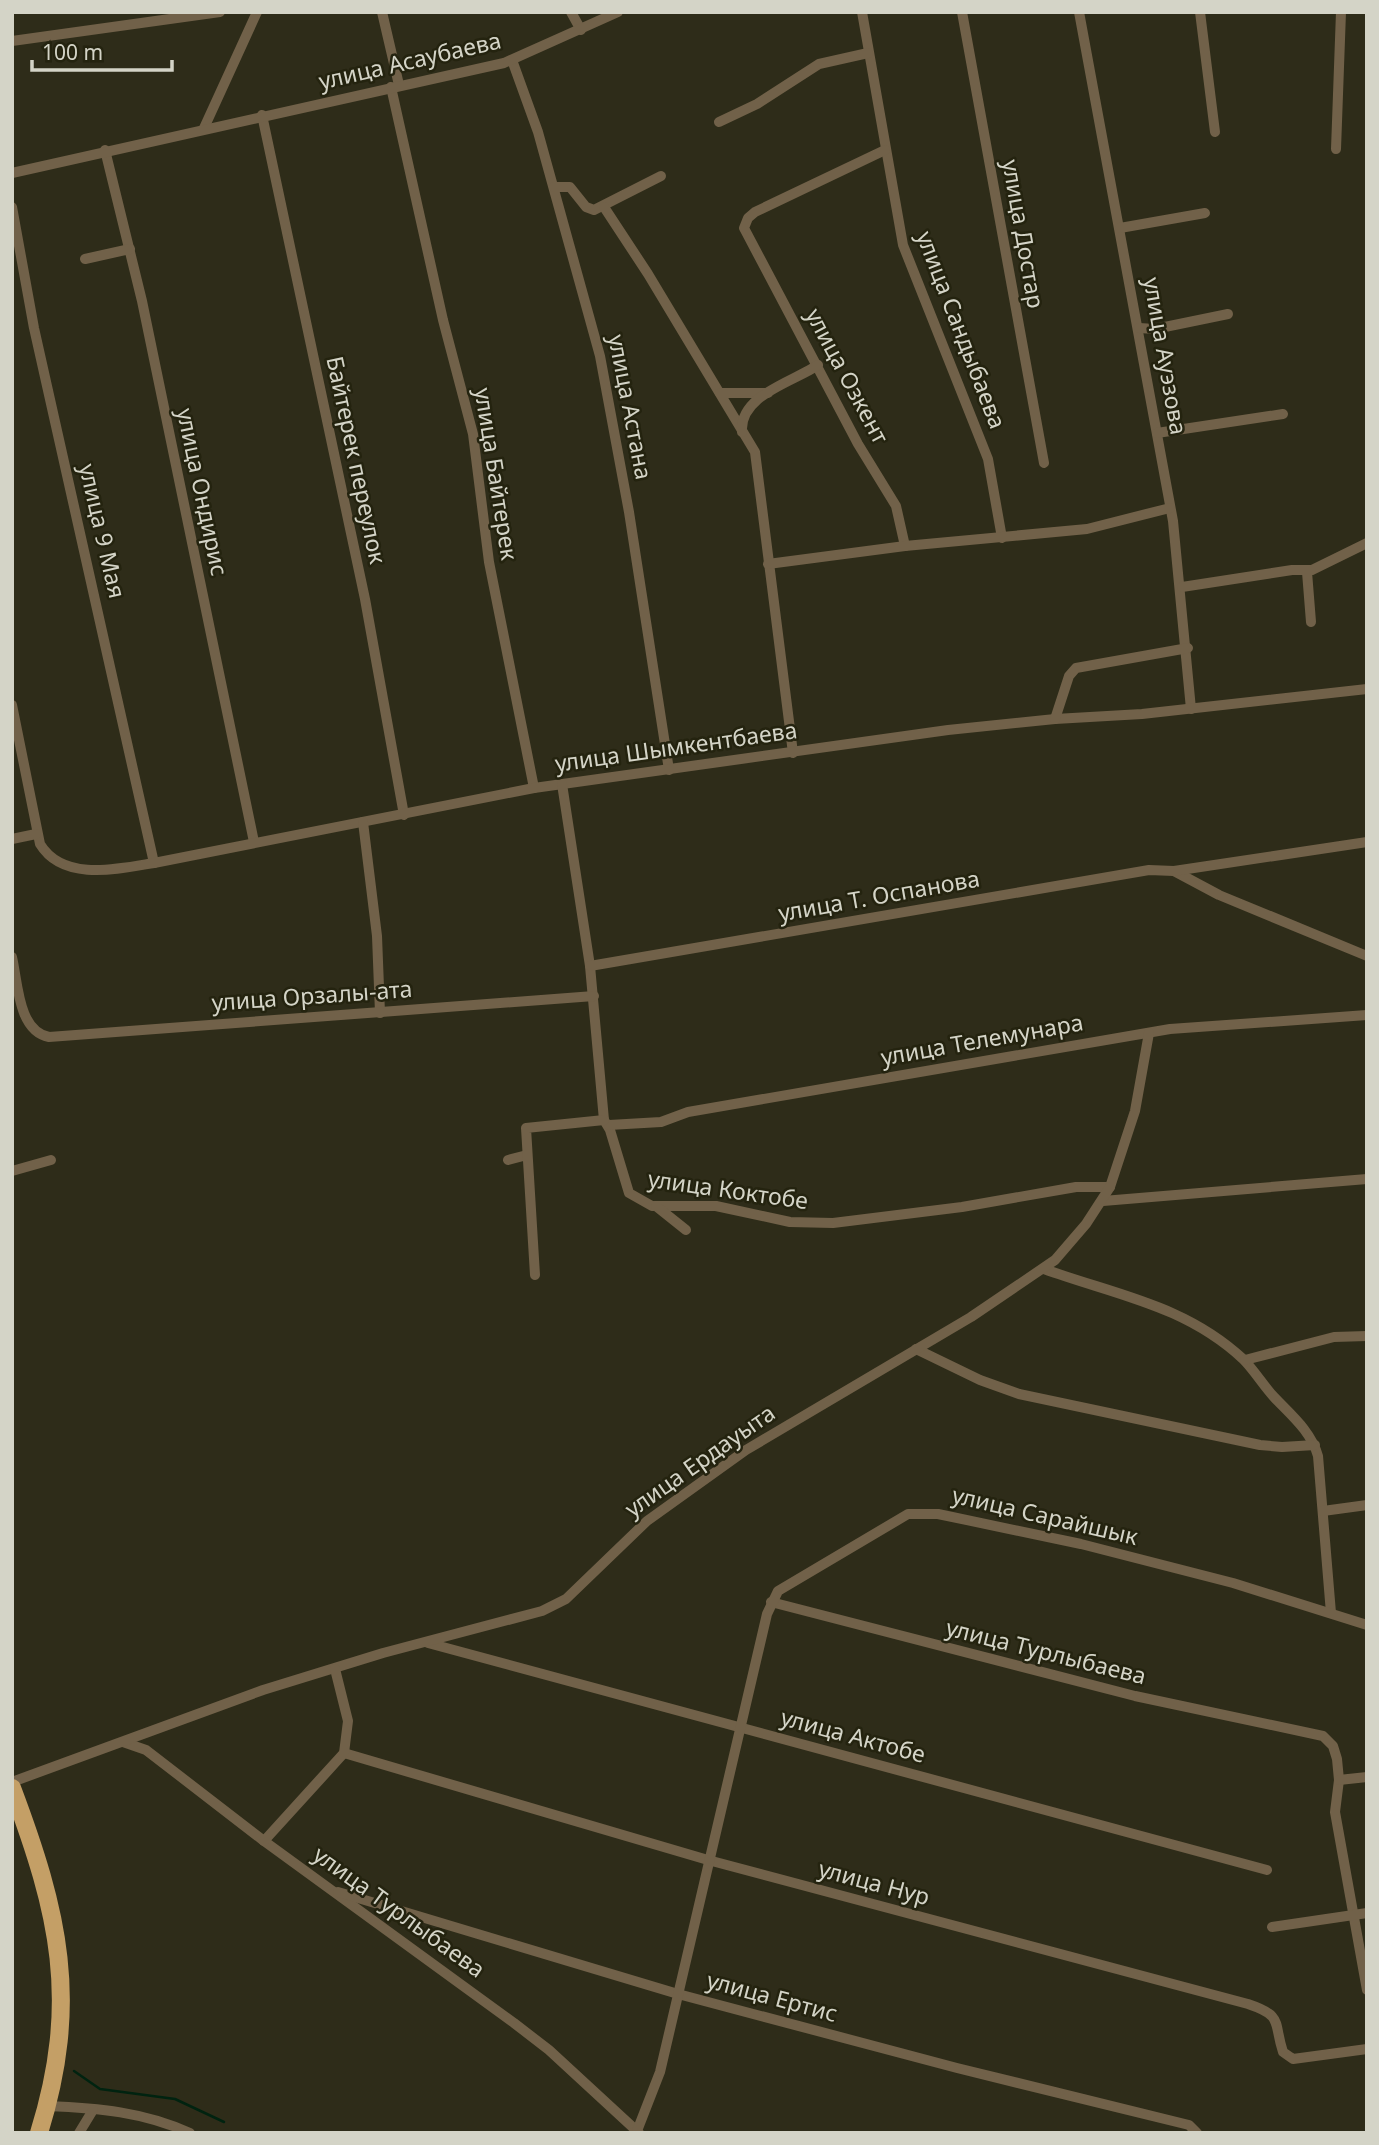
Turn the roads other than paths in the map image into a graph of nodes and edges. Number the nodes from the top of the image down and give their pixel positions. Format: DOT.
graph roads {
  1 [pos="220,12"];
  2 [pos="257,12"];
  3 [pos="382,12"];
  4 [pos="571,12"];
  5 [pos="618,12"];
  6 [pos="862,12"];
  7 [pos="962,12"];
  8 [pos="1079,12"];
  9 [pos="1200,12"];
  10 [pos="1341,12"];
  11 [pos="581,30"];
  12 [pos="12,41"];
  13 [pos="868,53"];
  14 [pos="512,60"];
  15 [pos="395,86"];
  16 [pos="262,115"];
  17 [pos="719,122"];
  18 [pos="204,128"];
  19 [pos="1214,132"];
  20 [pos="1336,149"];
  21 [pos="105,150"];
  22 [pos="885,150"];
  23 [pos="12,173"];
  24 [pos="661,176"];
  25 [pos="554,187"];
  26 [pos="12,207"];
  27 [pos="604,207"];
  28 [pos="1205,213"];
  29 [pos="1120,228"];
  30 [pos="130,249"];
  31 [pos="85,259"];
  32 [pos="1228,314"];
  33 [pos="1139,328"];
  34 [pos="818,365"];
  35 [pos="720,393"];
  36 [pos="768,393"];
  37 [pos="1283,414"];
  38 [pos="743,432"];
  39 [pos="1157,433"];
  40 [pos="1044,463"];
  41 [pos="1170,508"];
  42 [pos="1002,538"];
  43 [pos="1367,543"];
  44 [pos="905,546"];
  45 [pos="768,564"];
  46 [pos="1307,572"];
  47 [pos="1182,587"];
  48 [pos="1311,622"];
  49 [pos="1188,648"];
  50 [pos="1367,689"];
  51 [pos="12,705"];
  52 [pos="1191,709"];
  53 [pos="1055,719"];
  54 [pos="793,753"];
  55 [pos="669,770"];
  56 [pos="562,784"];
  57 [pos="534,788"];
  58 [pos="404,815"];
  59 [pos="363,822"];
  60 [pos="36,834"];
  61 [pos="12,839"];
  62 [pos="254,842"];
  63 [pos="1367,842"];
  64 [pos="154,863"];
  65 [pos="1174,871"];
  66 [pos="1367,956"];
  67 [pos="12,957"];
  68 [pos="590,966"];
  69 [pos="594,996"];
  70 [pos="380,1013"];
  71 [pos="1367,1015"];
  72 [pos="1149,1033"];
  73 [pos="606,1123"];
  74 [pos="527,1155"];
  75 [pos="51,1160"];
  76 [pos="508,1160"];
  77 [pos="12,1171"];
  78 [pos="1367,1180"];
  79 [pos="1111,1187"];
  80 [pos="1103,1201"];
  81 [pos="656,1206"];
  82 [pos="685,1230"];
  83 [pos="1044,1269"];
  84 [pos="535,1275"];
  85 [pos="1367,1336"];
  86 [pos="916,1349"];
  87 [pos="1245,1360"];
  88 [pos="1315,1445"];
  89 [pos="1367,1505"];
  90 [pos="1323,1511"];
  91 [pos="771,1602"];
  92 [pos="1331,1613"];
  93 [pos="1367,1625"];
  94 [pos="428,1642"];
  95 [pos="334,1669"];
  96 [pos="741,1727"];
  97 [pos="123,1742"];
  98 [pos="344,1753"];
  99 [pos="1367,1777"];
  100 [pos="1339,1780"];
  101 [pos="12,1782"];
  102 [pos="12,1788"];
  103 [pos="264,1841"];
  104 [pos="708,1860"];
  105 [pos="1267,1870"];
  106 [pos="338,1892"];
  107 [pos="1367,1913"];
  108 [pos="1353,1914"];
  109 [pos="1272,1927"];
  110 [pos="1367,1990"];
  111 [pos="678,1994"];
  112 [pos="1367,2049"];
  113 [pos="47,2106"];
  114 [pos="93,2110"];
  115 [pos="638,2132"];
  116 [pos="39,2133"];
  117 [pos="79,2133"];
  118 [pos="190,2133"];
  119 [pos="1196,2133"];
  1 -- 12 [label="street"];
  2 -- 18 [label="street"];
  3 -- 15 [label="street, улица Байтерек"];
  4 -- 11 [label="street"];
  5 -- 11 [label="street, улица Асаубаева"];
  6 -- 13 [label="street, улица Сандыбаева"];
  7 -- 40 [label="street, улица Достар"];
  8 -- 29 [label="street, улица Ауэзова"];
  9 -- 19 [label="street"];
  10 -- 20 [label="street"];
  11 -- 14 [label="street, улица Асаубаева"];
  13 -- 17 [label="street"];
  13 -- 22 [label="street, улица Сандыбаева"];
  14 -- 15 [label="street, улица Асаубаева"];
  14 -- 25 [label="street, улица Астана"];
  15 -- 16 [label="street, улица Асаубаева"];
  15 -- 57 [label="street, улица Байтерек"];
  16 -- 18 [label="street, улица Асаубаева"];
  16 -- 58 [label="street, Байтерек переулок"];
  18 -- 21 [label="street, улица Асаубаева"];
  21 -- 23 [label="street, улица Асаубаева"];
  21 -- 30 [label="street, улица Ондирис"];
  22 -- 34 [label="street, улица Озкент"];
  22 -- 42 [label="street, улица Сандыбаева"];
  24 -- 27 [label="street"];
  25 -- 27 [label="street"];
  25 -- 55 [label="street, улица Астана"];
  26 -- 64 [label="street, улица 9 Мая"];
  27 -- 35 [label="street"];
  28 -- 29 [label="street"];
  29 -- 33 [label="street, улица Ауэзова"];
  30 -- 31 [label="street"];
  30 -- 62 [label="street, улица Ондирис"];
  32 -- 33 [label="street"];
  33 -- 39 [label="street, улица Ауэзова"];
  34 -- 36 [label="street"];
  34 -- 44 [label="street, улица Озкент"];
  35 -- 36 [label="street"];
  35 -- 38 [label="street"];
  36 -- 38 [label="street"];
  37 -- 39 [label="street"];
  38 -- 45 [label="street"];
  39 -- 41 [label="street, улица Ауэзова"];
  41 -- 42 [label="street"];
  41 -- 47 [label="street, улица Ауэзова"];
  42 -- 44 [label="street"];
  43 -- 46 [label="street"];
  44 -- 45 [label="street"];
  45 -- 54 [label="street"];
  46 -- 47 [label="street"];
  46 -- 48 [label="street"];
  47 -- 49 [label="street, улица Ауэзова"];
  49 -- 52 [label="street, улица Ауэзова"];
  49 -- 53 [label="street"];
  50 -- 52 [label="street, улица Шымкентбаева"];
  51 -- 60 [label="street"];
  52 -- 53 [label="street, улица Шымкентбаева"];
  53 -- 54 [label="street, улица Шымкентбаева"];
  54 -- 55 [label="street, улица Шымкентбаева"];
  55 -- 56 [label="street, улица Шымкентбаева"];
  56 -- 57 [label="street, улица Шымкентбаева"];
  56 -- 68 [label="street, улица Коктобе"];
  57 -- 58 [label="street, улица Шымкентбаева"];
  58 -- 59 [label="street, улица Шымкентбаева"];
  59 -- 62 [label="street, улица Шымкентбаева"];
  59 -- 70 [label="street"];
  60 -- 61 [label="street"];
  60 -- 64 [label="street, улица Шымкентбаева"];
  62 -- 64 [label="street, улица Шымкентбаева"];
  63 -- 65 [label="street, улица Т. Оспанова"];
  65 -- 66 [label="street, улица Т. Оспанова"];
  65 -- 68 [label="street, улица Т. Оспанова"];
  67 -- 70 [label="street, улица Орзалы-ата"];
  68 -- 69 [label="street, улица Коктобе"];
  69 -- 70 [label="street, улица Орзалы-ата"];
  69 -- 73 [label="street, улица Коктобе"];
  71 -- 72 [label="street, улица Телемунара"];
  72 -- 73 [label="street, улица Телемунара"];
  72 -- 79 [label="street, улица Ердауыта"];
  73 -- 74 [label="street, улица Телемунара"];
  73 -- 81 [label="street, улица Коктобе"];
  74 -- 76 [label="street"];
  74 -- 84 [label="street"];
  75 -- 77 [label="street"];
  78 -- 80 [label="street"];
  79 -- 80 [label="street, улица Ердауыта"];
  79 -- 81 [label="street, улица Коктобе"];
  80 -- 83 [label="street, улица Ердауыта"];
  81 -- 82 [label="street"];
  83 -- 86 [label="street, улица Ердауыта"];
  83 -- 87 [label="street"];
  85 -- 87 [label="street"];
  86 -- 88 [label="street"];
  86 -- 94 [label="street, улица Ердауыта"];
  87 -- 88 [label="street"];
  88 -- 90 [label="street"];
  89 -- 90 [label="street"];
  90 -- 92 [label="street"];
  91 -- 92 [label="street, улица Сарайшык"];
  91 -- 96 [label="street"];
  91 -- 100 [label="street, улица Турлыбаева"];
  92 -- 93 [label="street, улица Сарайшык"];
  94 -- 95 [label="street, улица Ердауыта"];
  94 -- 96 [label="street, улица Актобе"];
  95 -- 97 [label="street, улица Ердауыта"];
  95 -- 98 [label="street"];
  96 -- 104 [label="street"];
  96 -- 105 [label="street, улица Актобе"];
  97 -- 101 [label="street, улица Ердауыта"];
  97 -- 103 [label="street, улица Турлыбаева"];
  98 -- 103 [label="street"];
  98 -- 104 [label="street, улица Нур"];
  99 -- 100 [label="street"];
  100 -- 108 [label="street"];
  102 -- 113 [label="highway"];
  103 -- 106 [label="street, улица Турлыбаева"];
  104 -- 111 [label="street"];
  104 -- 112 [label="street, улица Нур"];
  106 -- 111 [label="street, улица Ертис"];
  106 -- 115 [label="street, улица Турлыбаева"];
  107 -- 108 [label="street"];
  108 -- 109 [label="street"];
  108 -- 110 [label="street"];
  111 -- 115 [label="street"];
  111 -- 119 [label="street, улица Ертис"];
  113 -- 114 [label="street"];
  113 -- 116 [label="highway"];
  114 -- 117 [label="street"];
  114 -- 118 [label="street"];
}
